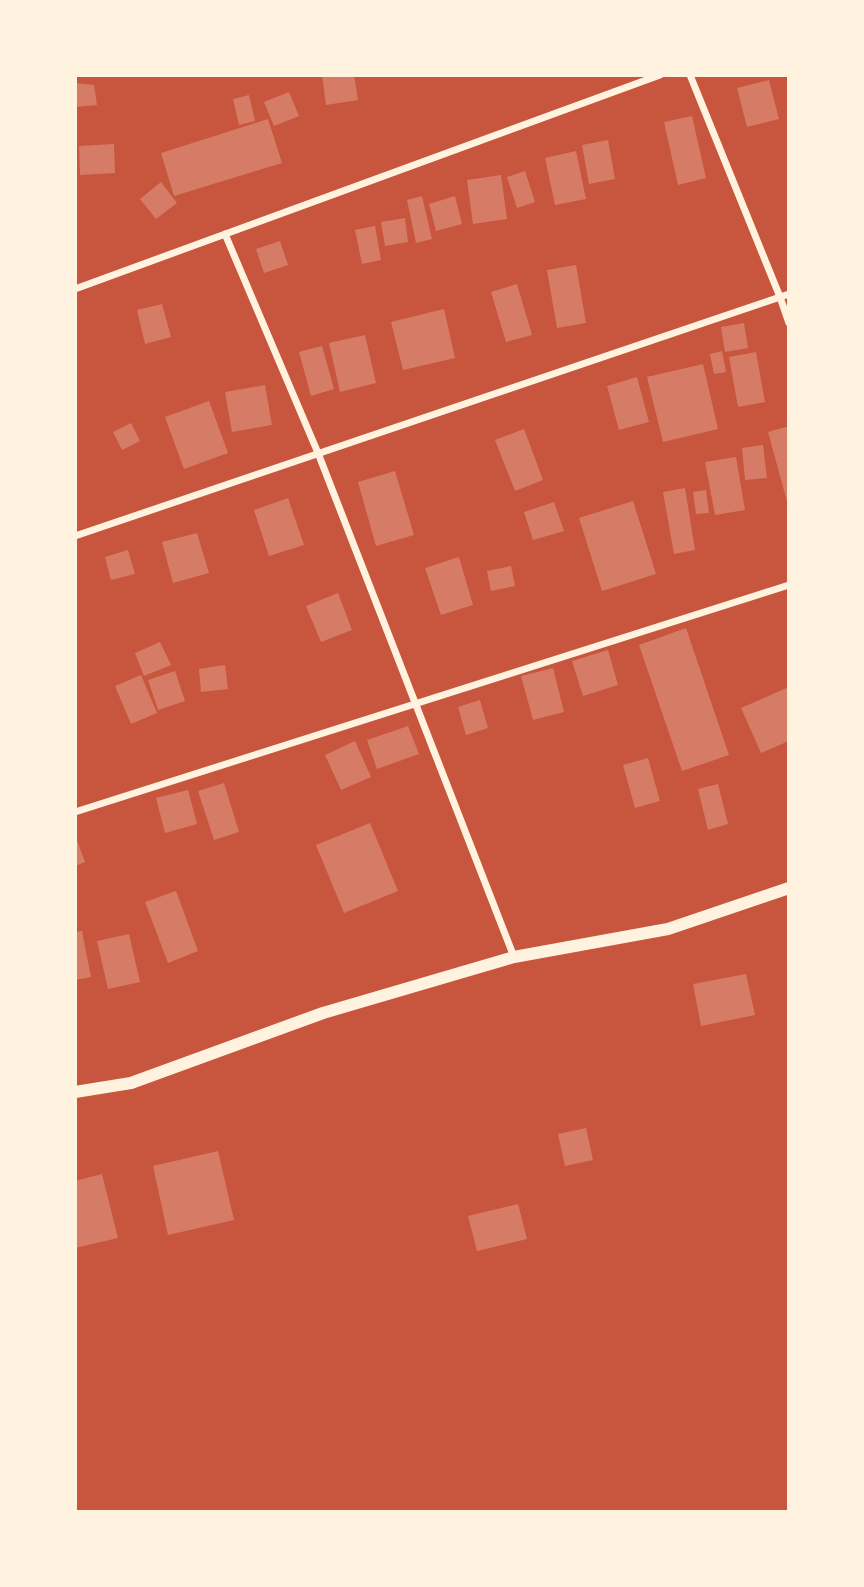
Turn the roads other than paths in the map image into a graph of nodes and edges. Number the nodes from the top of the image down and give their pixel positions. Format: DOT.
graph roads {
  1 [pos="660,75"];
  2 [pos="690,75"];
  3 [pos="225,234"];
  4 [pos="75,289"];
  5 [pos="789,294"];
  6 [pos="780,297"];
  7 [pos="789,323"];
  8 [pos="318,453"];
  9 [pos="75,536"];
  10 [pos="789,585"];
  11 [pos="415,704"];
  12 [pos="75,812"];
  13 [pos="789,888"];
  14 [pos="514,957"];
  15 [pos="75,1092"];
  1 -- 3 [label="street"];
  2 -- 6 [label="street"];
  3 -- 4 [label="street"];
  3 -- 8 [label="street"];
  5 -- 6 [label="street"];
  6 -- 7 [label="street"];
  6 -- 8 [label="street"];
  8 -- 9 [label="street"];
  8 -- 11 [label="street"];
  10 -- 11 [label="street"];
  11 -- 12 [label="street"];
  11 -- 14 [label="street"];
  13 -- 14 [label="street"];
  14 -- 15 [label="street"];
}
